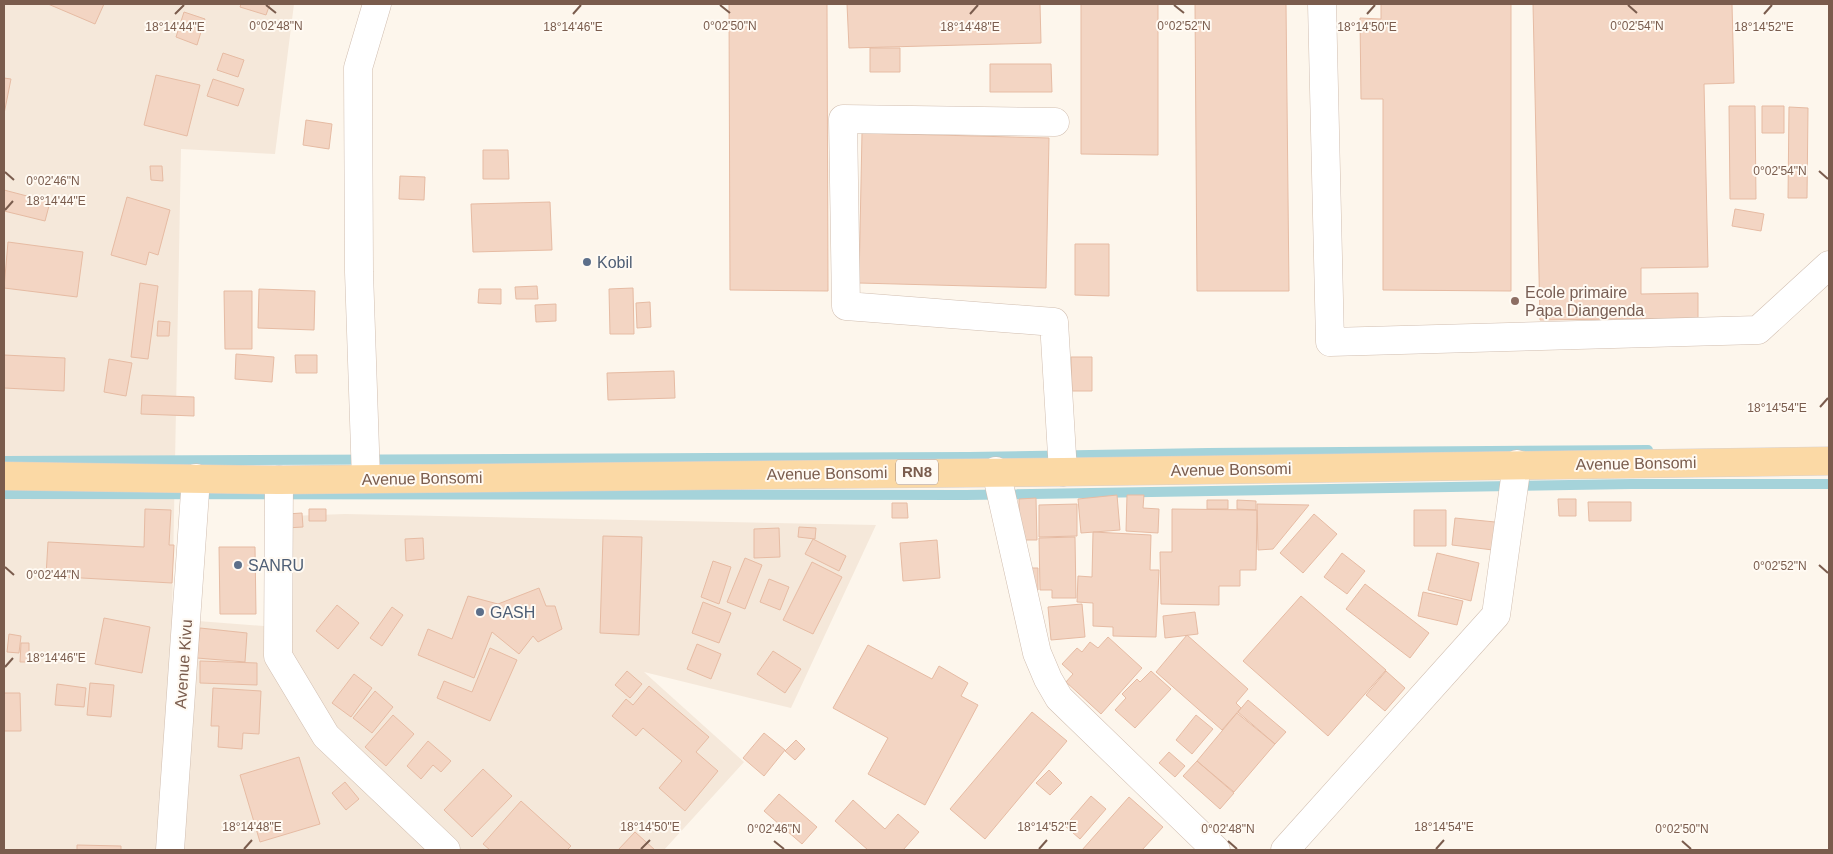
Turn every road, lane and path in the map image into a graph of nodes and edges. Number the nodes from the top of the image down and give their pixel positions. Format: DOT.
graph roads {
  1 [pos="377,4"];
  2 [pos="1322,4"];
  3 [pos="1055,122"];
  4 [pos="1829,265"];
  5 [pos="1829,461"];
  6 [pos="1517,464"];
  7 [pos="996,471"];
  8 [pos="1064,472"];
  9 [pos="4,476"];
  10 [pos="196,478"];
  11 [pos="366,479"];
  12 [pos="279,480"];
  13 [pos="170,850"];
  14 [pos="446,850"];
  15 [pos="1216,850"];
  16 [pos="1285,850"];
  1 -- 11 [label="street"];
  2 -- 4 [label="street"];
  3 -- 8 [label="street"];
  5 -- 6 [label="main road, Avenue Bonsomi / RN8"];
  6 -- 8 [label="main road, Avenue Bonsomi / RN8"];
  6 -- 16 [label="street"];
  7 -- 8 [label="main road, Avenue Bonsomi / RN8"];
  7 -- 11 [label="main road, Avenue Bonsomi / RN8"];
  7 -- 15 [label="street"];
  9 -- 10 [label="main road, Avenue Bonsomi / RN8"];
  10 -- 12 [label="main road, Avenue Bonsomi / RN8"];
  10 -- 13 [label="street, Avenue Kivu"];
  11 -- 12 [label="main road, Avenue Bonsomi / RN8"];
  12 -- 14 [label="street"];
}
